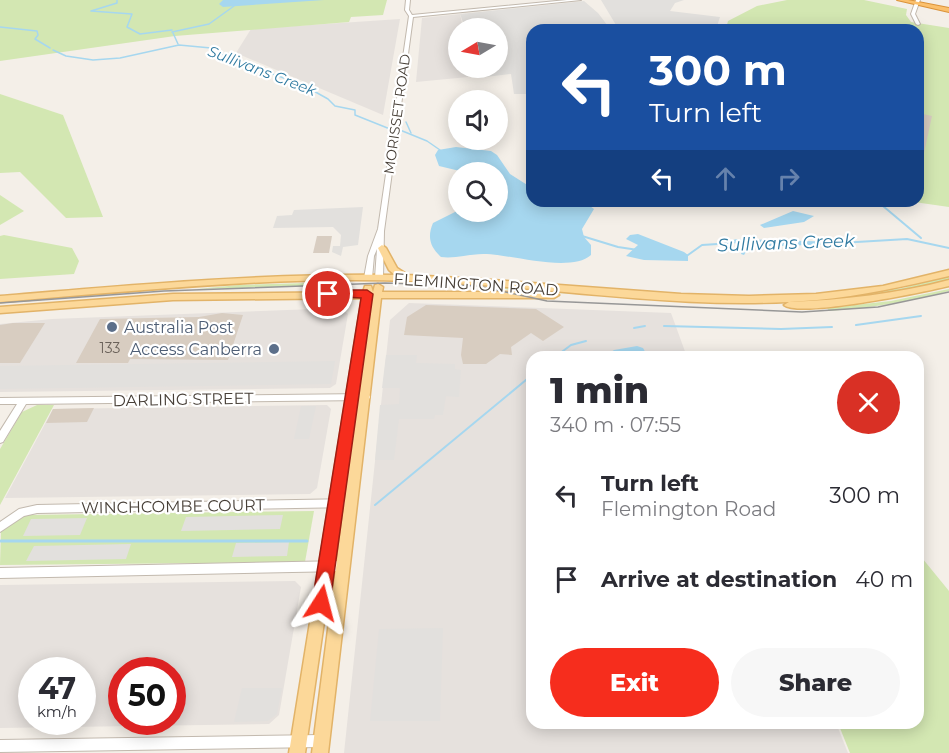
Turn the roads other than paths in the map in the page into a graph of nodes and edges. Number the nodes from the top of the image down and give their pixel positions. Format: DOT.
graph roads {
  1 [pos="408,0"];
  2 [pos="579,0"];
  3 [pos="927,0"];
  4 [pos="902,1"];
  5 [pos="916,3"];
  6 [pos="935,6"];
  7 [pos="949,9"];
  8 [pos="411,15"];
  9 [pos="918,24"];
  10 [pos="381,229"];
  11 [pos="382,248"];
  12 [pos="949,273"];
  13 [pos="368,278"];
  14 [pos="379,278"];
  15 [pos="408,278"];
  16 [pos="949,283"];
  17 [pos="373,294"];
  18 [pos="0,299"];
  19 [pos="0,310"];
  20 [pos="359,397"];
  21 [pos="23,400"];
  22 [pos="0,401"];
  23 [pos="0,439"];
  24 [pos="336,503"];
  25 [pos="352,503"];
  26 [pos="0,528"];
  27 [pos="344,566"];
  28 [pos="326,567"];
  29 [pos="0,573"];
  30 [pos="0,746"];
  31 [pos="298,747"];
  32 [pos="321,747"];
  1 -- 8 [label="street, MORISSET ROAD"];
  2 -- 8 [label="street"];
  3 -- 6 [label="highway"];
  4 -- 5 [label="highway"];
  5 -- 6 [label="highway"];
  5 -- 9 [label="street"];
  6 -- 7 [label="highway"];
  8 -- 10 [label="street, MORISSET ROAD"];
  10 -- 11 [label="street, MORISSET ROAD"];
  10 -- 13 [label="street, MORISSET ROAD"];
  11 -- 14 [label="street, MORISSET ROAD"];
  11 -- 15 [label="main road"];
  12 -- 15 [label="main road, FLEMINGTON ROAD"];
  13 -- 14 [label="main road, FLEMINGTON ROAD"];
  13 -- 17 [label="main road, MORISSET ROAD"];
  13 -- 18 [label="main road, FLEMINGTON ROAD"];
  14 -- 15 [label="main road, FLEMINGTON ROAD"];
  14 -- 17 [label="main road"];
  16 -- 17 [label="main road, FLEMINGTON ROAD"];
  17 -- 19 [label="main road, FLEMINGTON ROAD"];
  17 -- 20 [label="main road"];
  20 -- 21 [label="street, DARLING STREET"];
  20 -- 24 [label="main road"];
  20 -- 25 [label="main road"];
  21 -- 22 [label="street, DARLING STREET"];
  21 -- 23 [label="street"];
  24 -- 25 [label="street, WINCHCOMBE COURT"];
  24 -- 26 [label="street, WINCHCOMBE COURT"];
  24 -- 28 [label="main road"];
  25 -- 27 [label="main road"];
  27 -- 28 [label="street"];
  27 -- 32 [label="main road"];
  28 -- 29 [label="street"];
  28 -- 31 [label="main road"];
  30 -- 31 [label="street"];
  31 -- 32 [label="street"];
}
